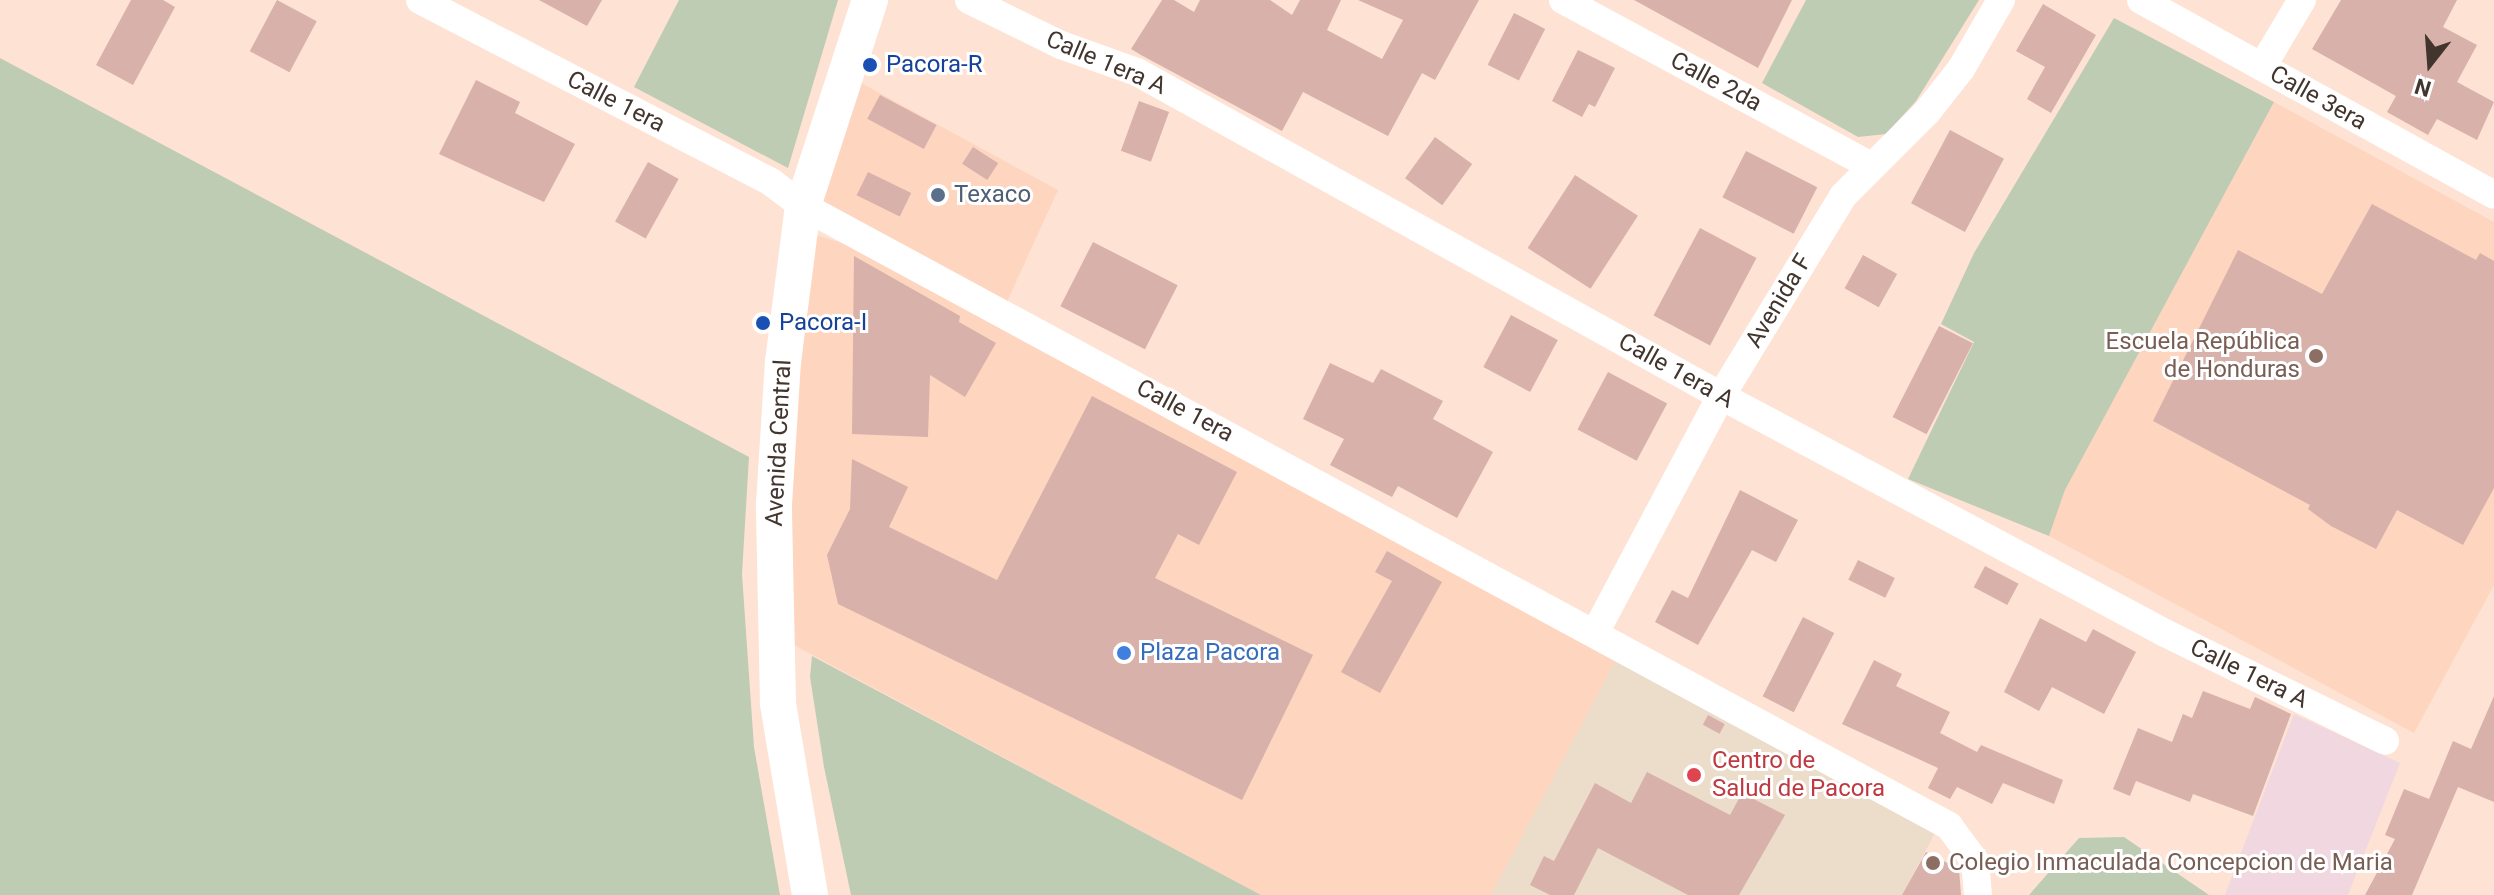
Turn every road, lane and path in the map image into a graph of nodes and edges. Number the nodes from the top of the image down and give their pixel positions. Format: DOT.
graph roads {
  1 [pos="420,0"];
  2 [pos="870,0"];
  3 [pos="969,0"];
  4 [pos="1563,0"];
  5 [pos="2001,0"];
  6 [pos="2141,0"];
  7 [pos="2302,0"];
  8 [pos="2262,67"];
  9 [pos="1870,165"];
  10 [pos="2494,195"];
  11 [pos="803,206"];
  12 [pos="1721,396"];
  13 [pos="1596,631"];
  14 [pos="2385,741"];
  15 [pos="810,895"];
  16 [pos="1978,895"];
  1 -- 11 [label="street, Calle 1era"];
  2 -- 11 [label="street, Avenida Central"];
  3 -- 12 [label="street, Calle 1era A"];
  4 -- 9 [label="street, Calle 2da"];
  5 -- 9 [label="street, Avenida F"];
  6 -- 8 [label="street, Calle 3era"];
  7 -- 8 [label="street"];
  8 -- 10 [label="street, Calle 3era"];
  9 -- 12 [label="street, Avenida F"];
  11 -- 13 [label="street, Calle 1era"];
  11 -- 15 [label="street, Avenida Central"];
  12 -- 13 [label="street, Avenida F"];
  12 -- 14 [label="street, Calle 1era A"];
  13 -- 16 [label="street, Calle 1era"];
}
